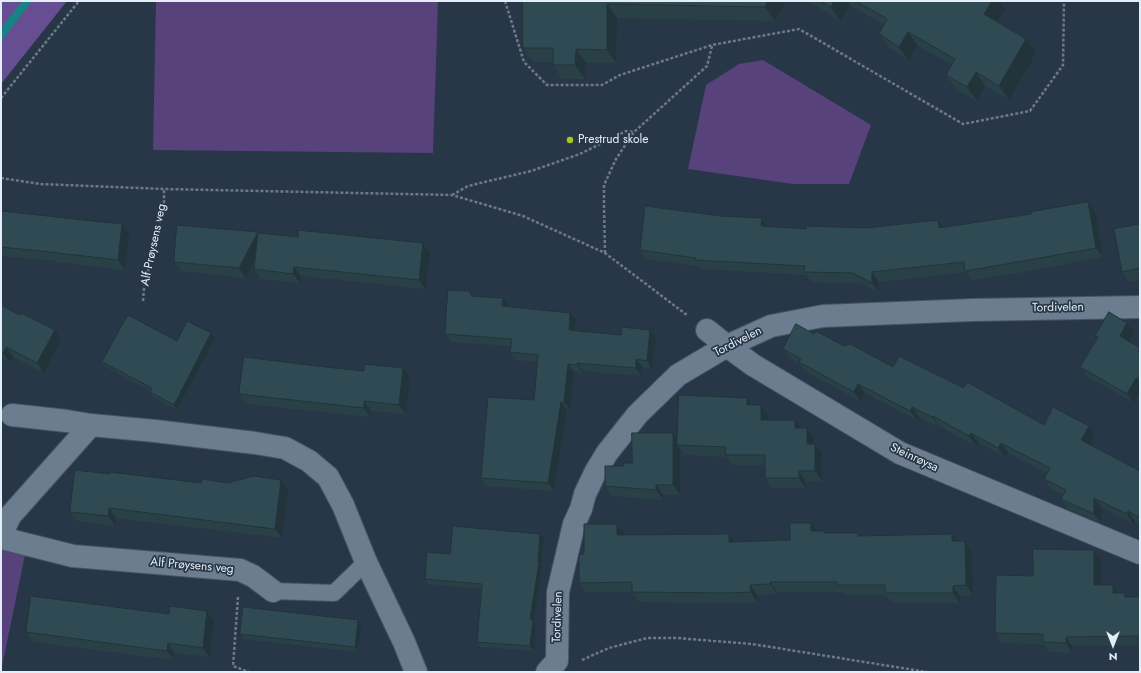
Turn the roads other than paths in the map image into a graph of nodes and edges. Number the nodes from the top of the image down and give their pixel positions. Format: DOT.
graph roads {
  1 [pos="1140,306"];
  2 [pos="707,330"];
  3 [pos="727,346"];
  4 [pos="12,415"];
  5 [pos="91,425"];
  6 [pos="1,537"];
  7 [pos="1140,553"];
  8 [pos="366,562"];
  9 [pos="273,591"];
  10 [pos="416,672"];
  11 [pos="547,672"];
  1 -- 3 [label="street, Tordivelen"];
  2 -- 3 [label="street, Steinrøysa"];
  3 -- 7 [label="street, Steinrøysa"];
  3 -- 11 [label="street, Tordivelen"];
  4 -- 5 [label="street"];
  5 -- 6 [label="street, Alf Prøysens veg"];
  5 -- 8 [label="street"];
  6 -- 9 [label="street, Alf Prøysens veg"];
  8 -- 9 [label="lane, Alf Prøysens veg"];
  8 -- 10 [label="street"];
}
